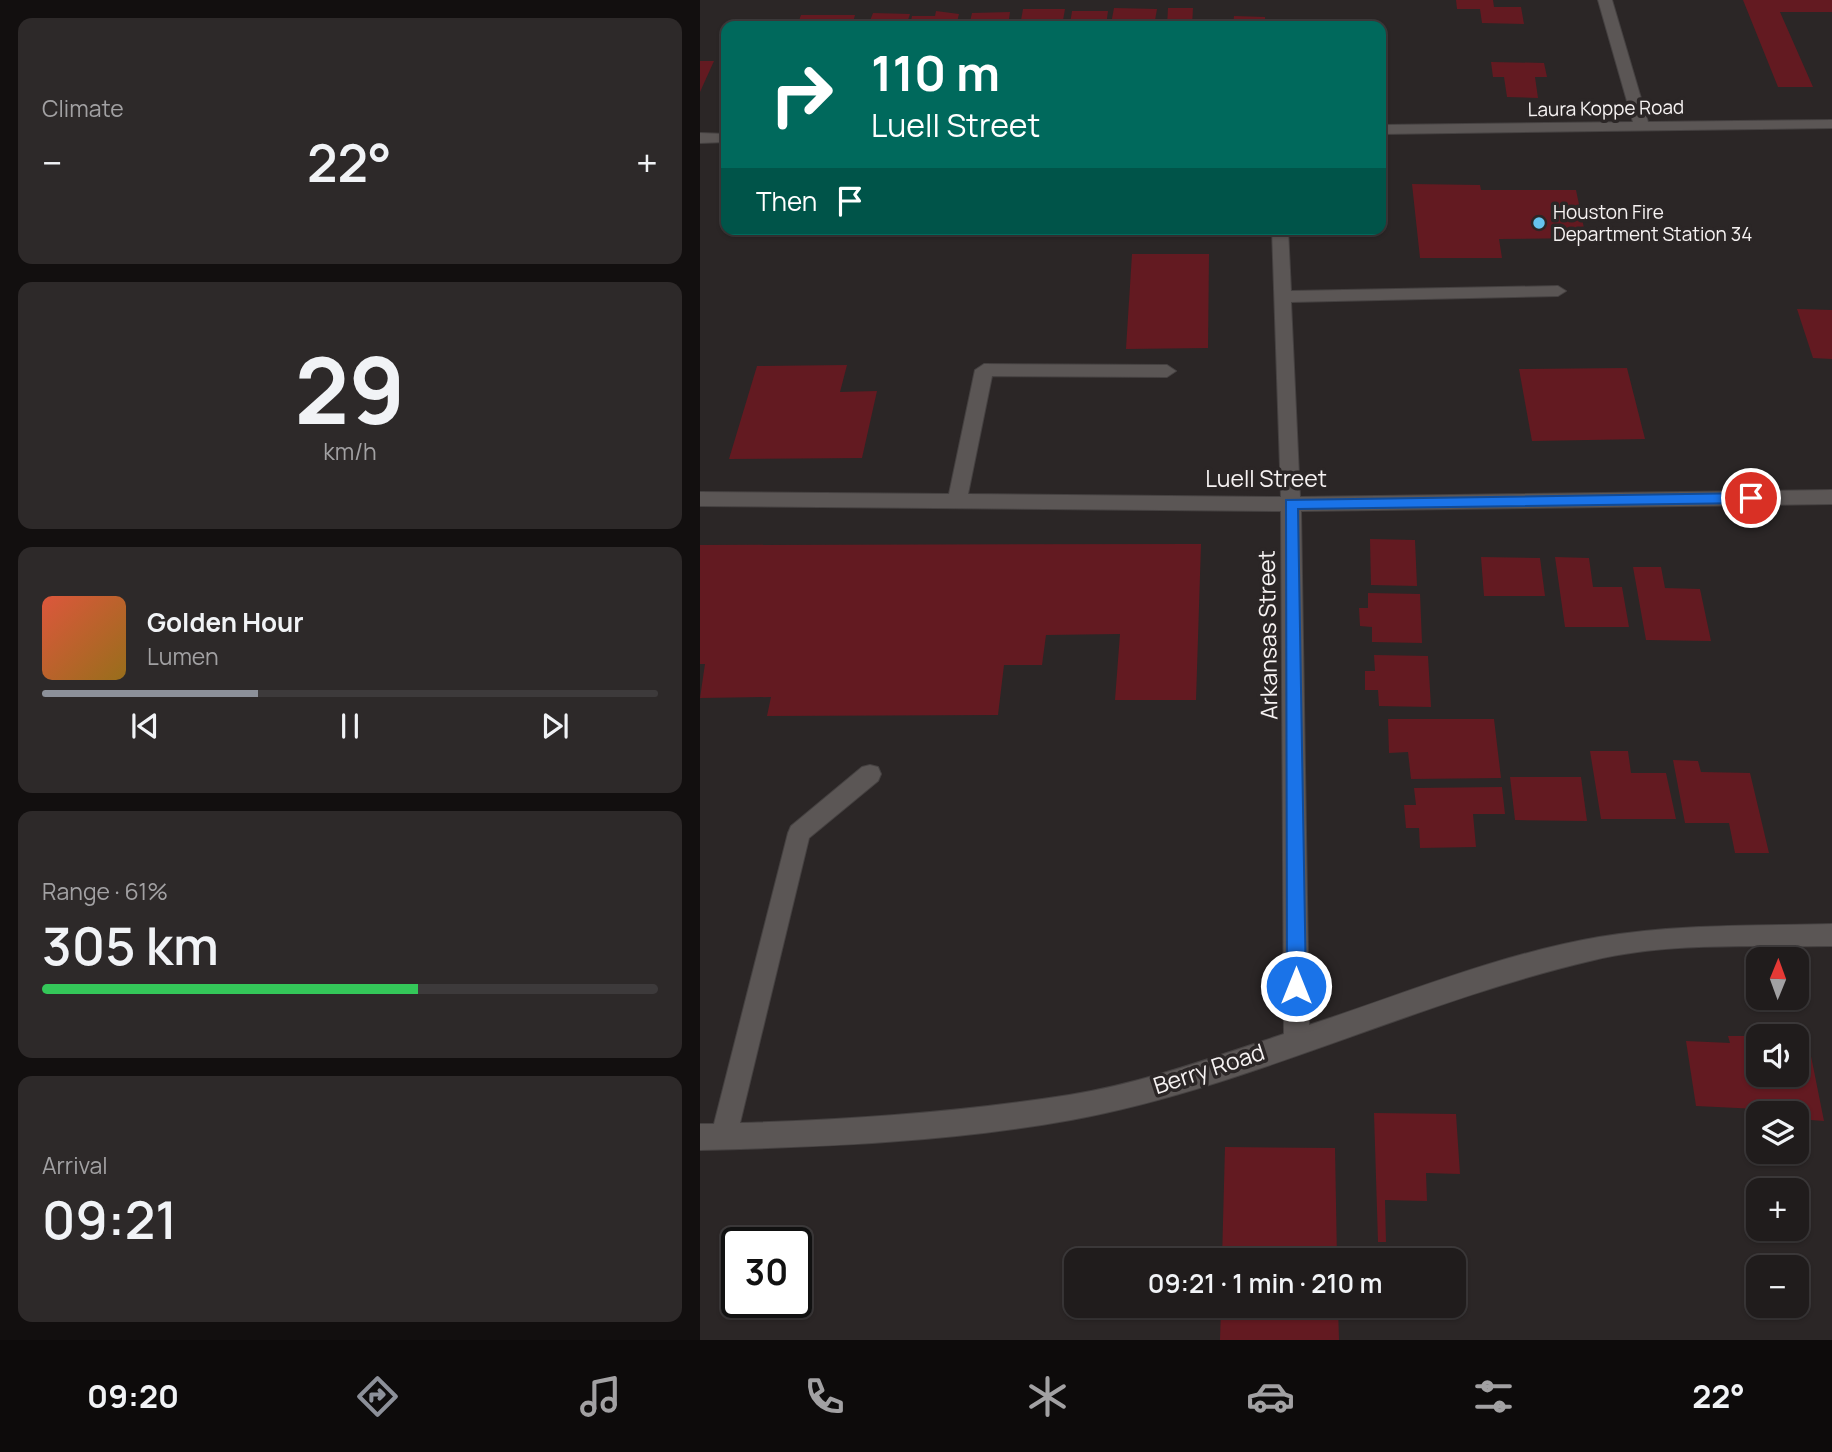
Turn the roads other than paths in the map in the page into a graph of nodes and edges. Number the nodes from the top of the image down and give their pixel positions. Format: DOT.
graph roads {
  1 [pos="1605,0"];
  2 [pos="1832,124"];
  3 [pos="1643,127"];
  4 [pos="1386,130"];
  5 [pos="700,138"];
  6 [pos="721,138"];
  7 [pos="1280,235"];
  8 [pos="1558,291"];
  9 [pos="1283,297"];
  10 [pos="1167,371"];
  11 [pos="1832,497"];
  12 [pos="700,499"];
  13 [pos="957,500"];
  14 [pos="1291,504"];
  15 [pos="870,774"];
  16 [pos="1832,935"];
  17 [pos="1297,1040"];
  18 [pos="712,1137"];
  1 -- 3 [label="street"];
  2 -- 3 [label="street, Laura Koppe Road"];
  3 -- 4 [label="street, Laura Koppe Road"];
  5 -- 6 [label="street"];
  7 -- 9 [label="street, Arkansas Street"];
  8 -- 9 [label="street"];
  9 -- 14 [label="street, Arkansas Street"];
  10 -- 13 [label="street"];
  11 -- 14 [label="street, Luell Street"];
  12 -- 13 [label="street, Luell Street"];
  13 -- 14 [label="street, Luell Street"];
  14 -- 17 [label="street, Arkansas Street"];
  15 -- 18 [label="street"];
  16 -- 17 [label="street, Berry Road"];
  17 -- 18 [label="street, Berry Road"];
}
